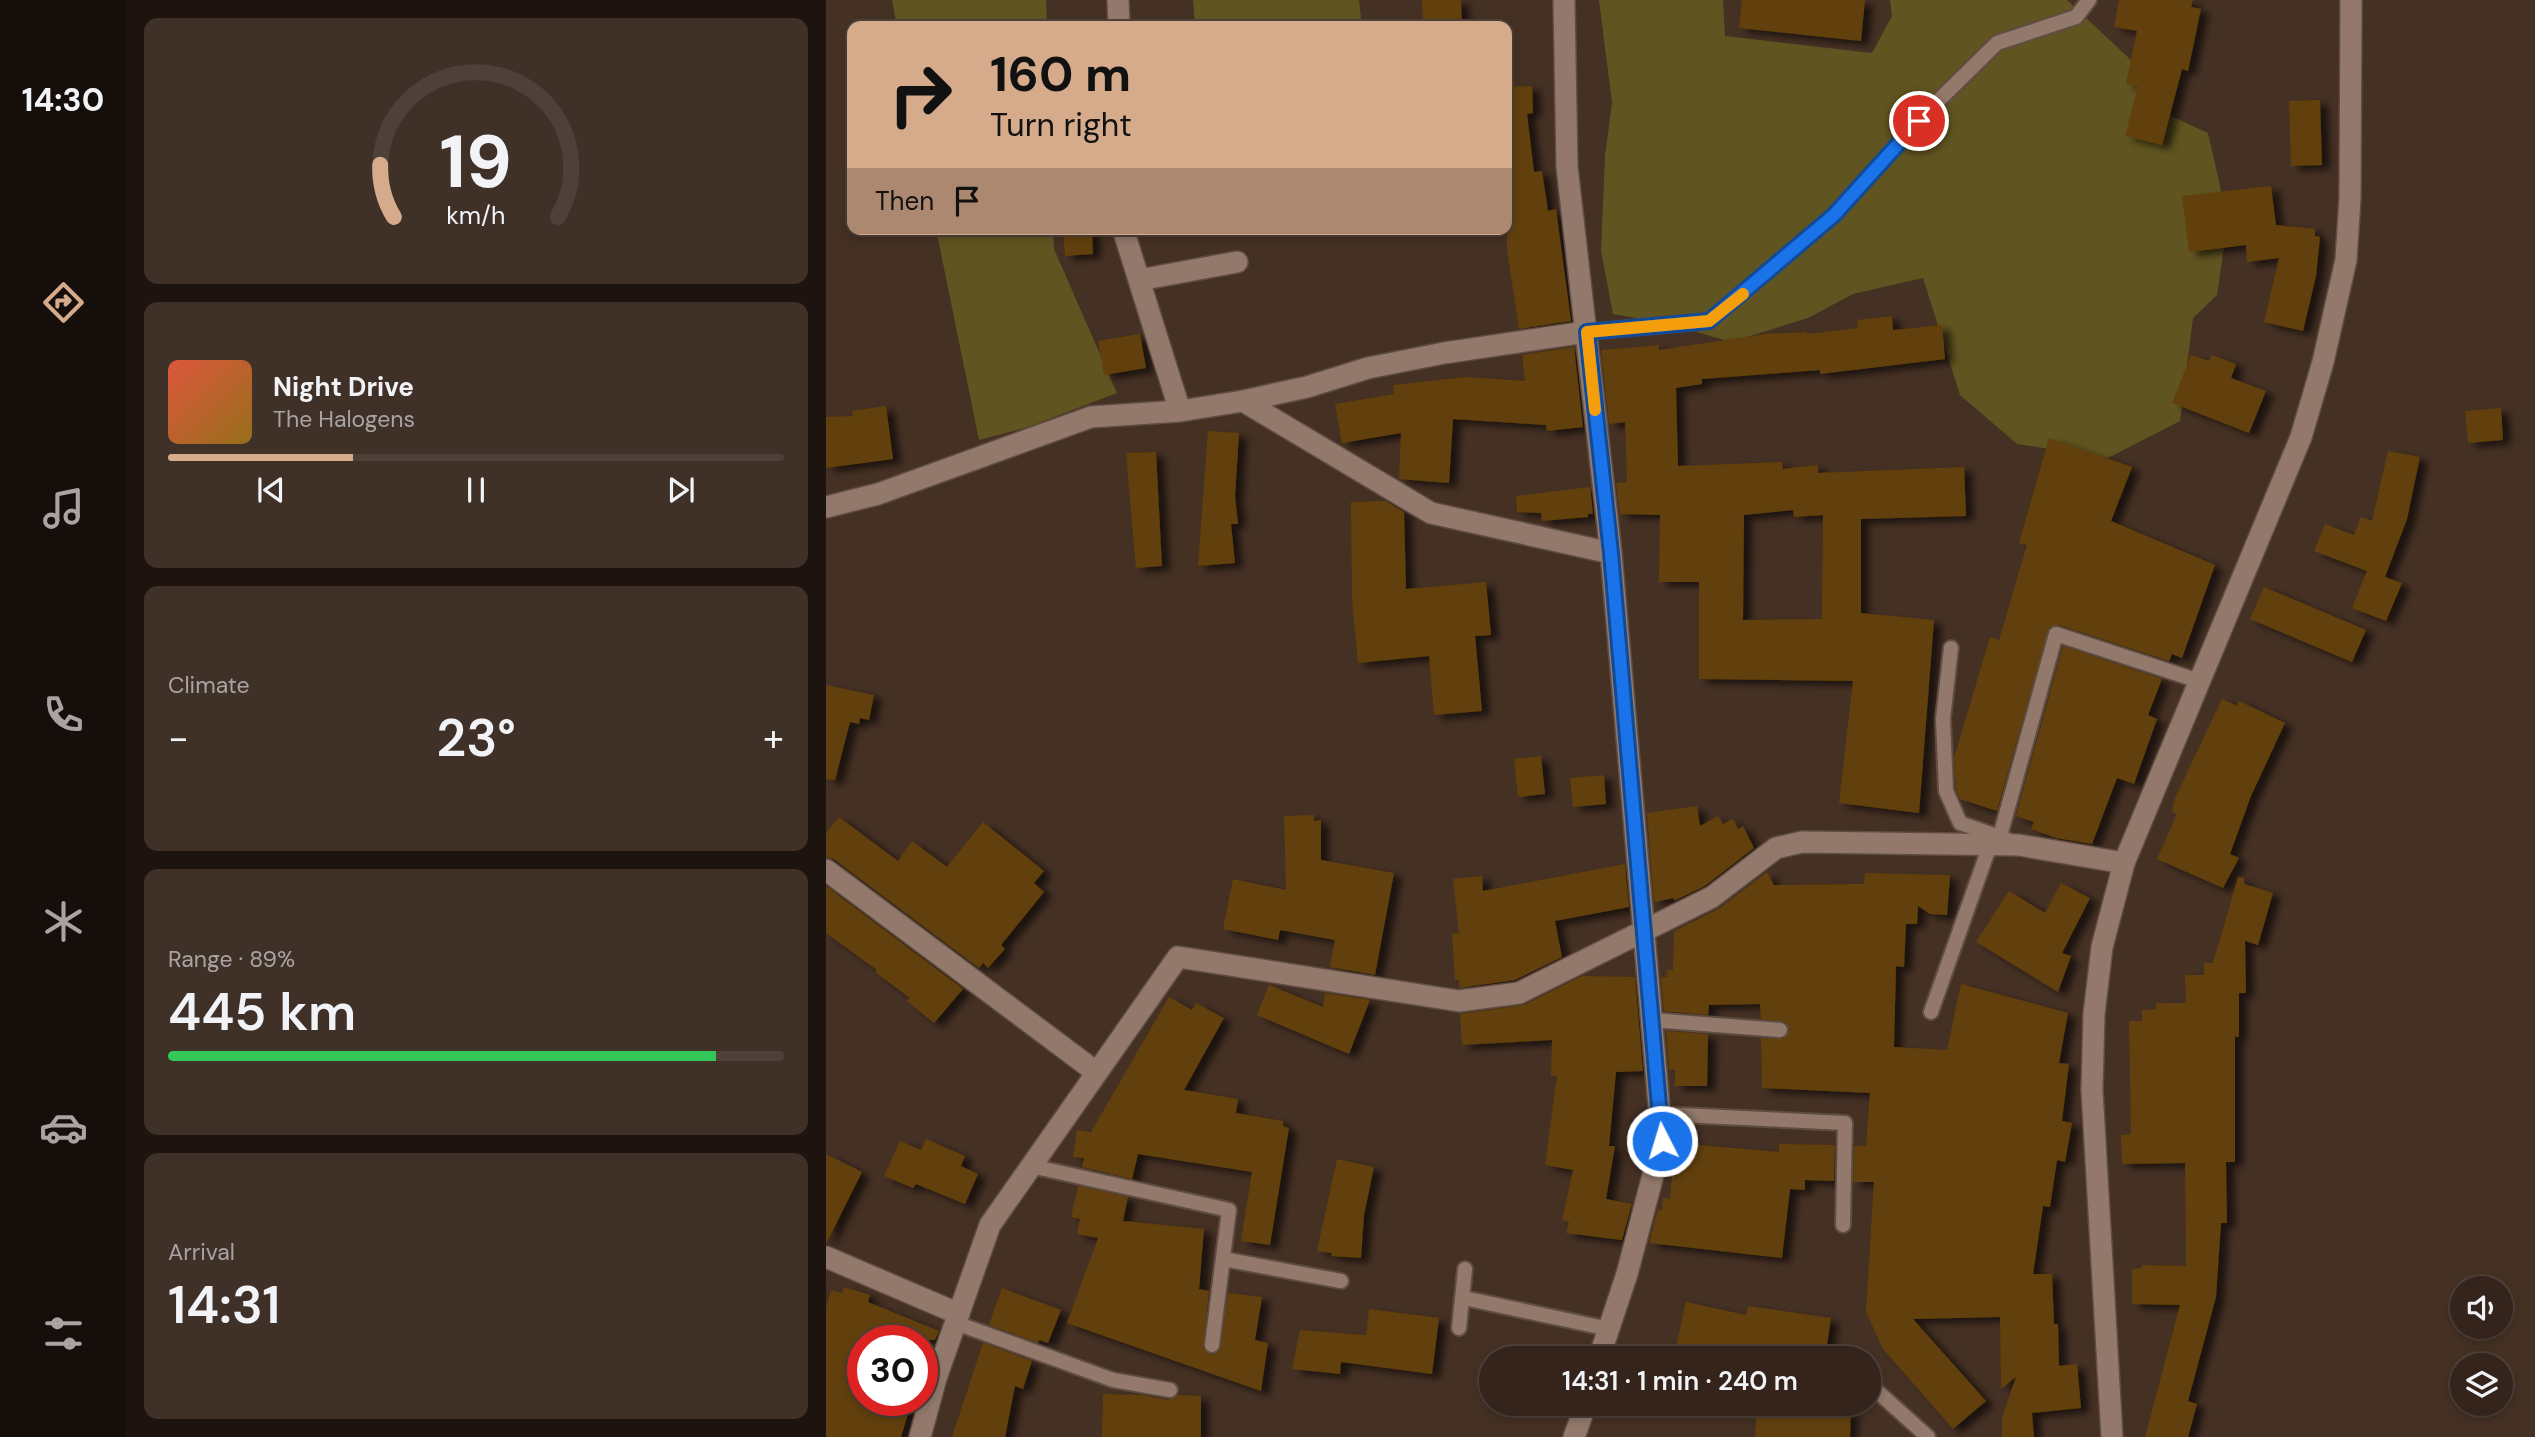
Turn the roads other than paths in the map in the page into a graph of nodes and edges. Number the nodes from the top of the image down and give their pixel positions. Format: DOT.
graph roads {
  1 [pos="1118,0"];
  2 [pos="1564,0"];
  3 [pos="2089,0"];
  4 [pos="2347,1"];
  5 [pos="1119,21"];
  6 [pos="1125,235"];
  7 [pos="1237,262"];
  8 [pos="1139,280"];
  9 [pos="1587,332"];
  10 [pos="1243,401"];
  11 [pos="1180,411"];
  12 [pos="826,507"];
  13 [pos="1611,553"];
  14 [pos="1951,648"];
  15 [pos="2199,681"];
  16 [pos="2003,842"];
  17 [pos="2124,863"];
  18 [pos="826,870"];
  19 [pos="1644,931"];
  20 [pos="1931,1012"];
  21 [pos="1652,1020"];
  22 [pos="1780,1030"];
  23 [pos="1096,1072"];
  24 [pos="1660,1114"];
  25 [pos="1031,1166"];
  26 [pos="1843,1225"];
  27 [pos="826,1257"];
  28 [pos="1223,1259"];
  29 [pos="1465,1269"];
  30 [pos="1341,1281"];
  31 [pos="1464,1298"];
  32 [pos="957,1319"];
  33 [pos="1459,1328"];
  34 [pos="1609,1329"];
  35 [pos="1212,1345"];
  36 [pos="1605,1346"];
  37 [pos="1171,1390"];
  38 [pos="1881,1395"];
  39 [pos="1582,1416"];
  40 [pos="920,1437"];
  41 [pos="1574,1437"];
  42 [pos="1928,1437"];
  43 [pos="2112,1437"];
  1 -- 5 [label="street"];
  2 -- 9 [label="street"];
  3 -- 9 [label="lane"];
  4 -- 15 [label="street"];
  6 -- 8 [label="street"];
  7 -- 8 [label="street"];
  8 -- 11 [label="street"];
  9 -- 10 [label="street"];
  9 -- 13 [label="street"];
  10 -- 11 [label="street"];
  10 -- 13 [label="street"];
  11 -- 12 [label="street"];
  13 -- 19 [label="street"];
  14 -- 16 [label="lane"];
  15 -- 16 [label="lane"];
  15 -- 17 [label="street"];
  16 -- 17 [label="street"];
  16 -- 19 [label="street"];
  16 -- 20 [label="lane"];
  17 -- 43 [label="street"];
  18 -- 23 [label="street"];
  19 -- 21 [label="street"];
  19 -- 23 [label="street"];
  21 -- 22 [label="lane"];
  21 -- 24 [label="street"];
  23 -- 25 [label="street"];
  24 -- 26 [label="lane"];
  24 -- 34 [label="street"];
  25 -- 28 [label="lane"];
  25 -- 32 [label="street"];
  27 -- 32 [label="street"];
  28 -- 30 [label="lane"];
  28 -- 35 [label="lane"];
  29 -- 31 [label="lane"];
  31 -- 33 [label="lane"];
  31 -- 34 [label="lane"];
  32 -- 37 [label="lane"];
  32 -- 40 [label="street"];
  34 -- 36 [label="street"];
  38 -- 42 [label="lane"];
  39 -- 41 [label="street"];
}
